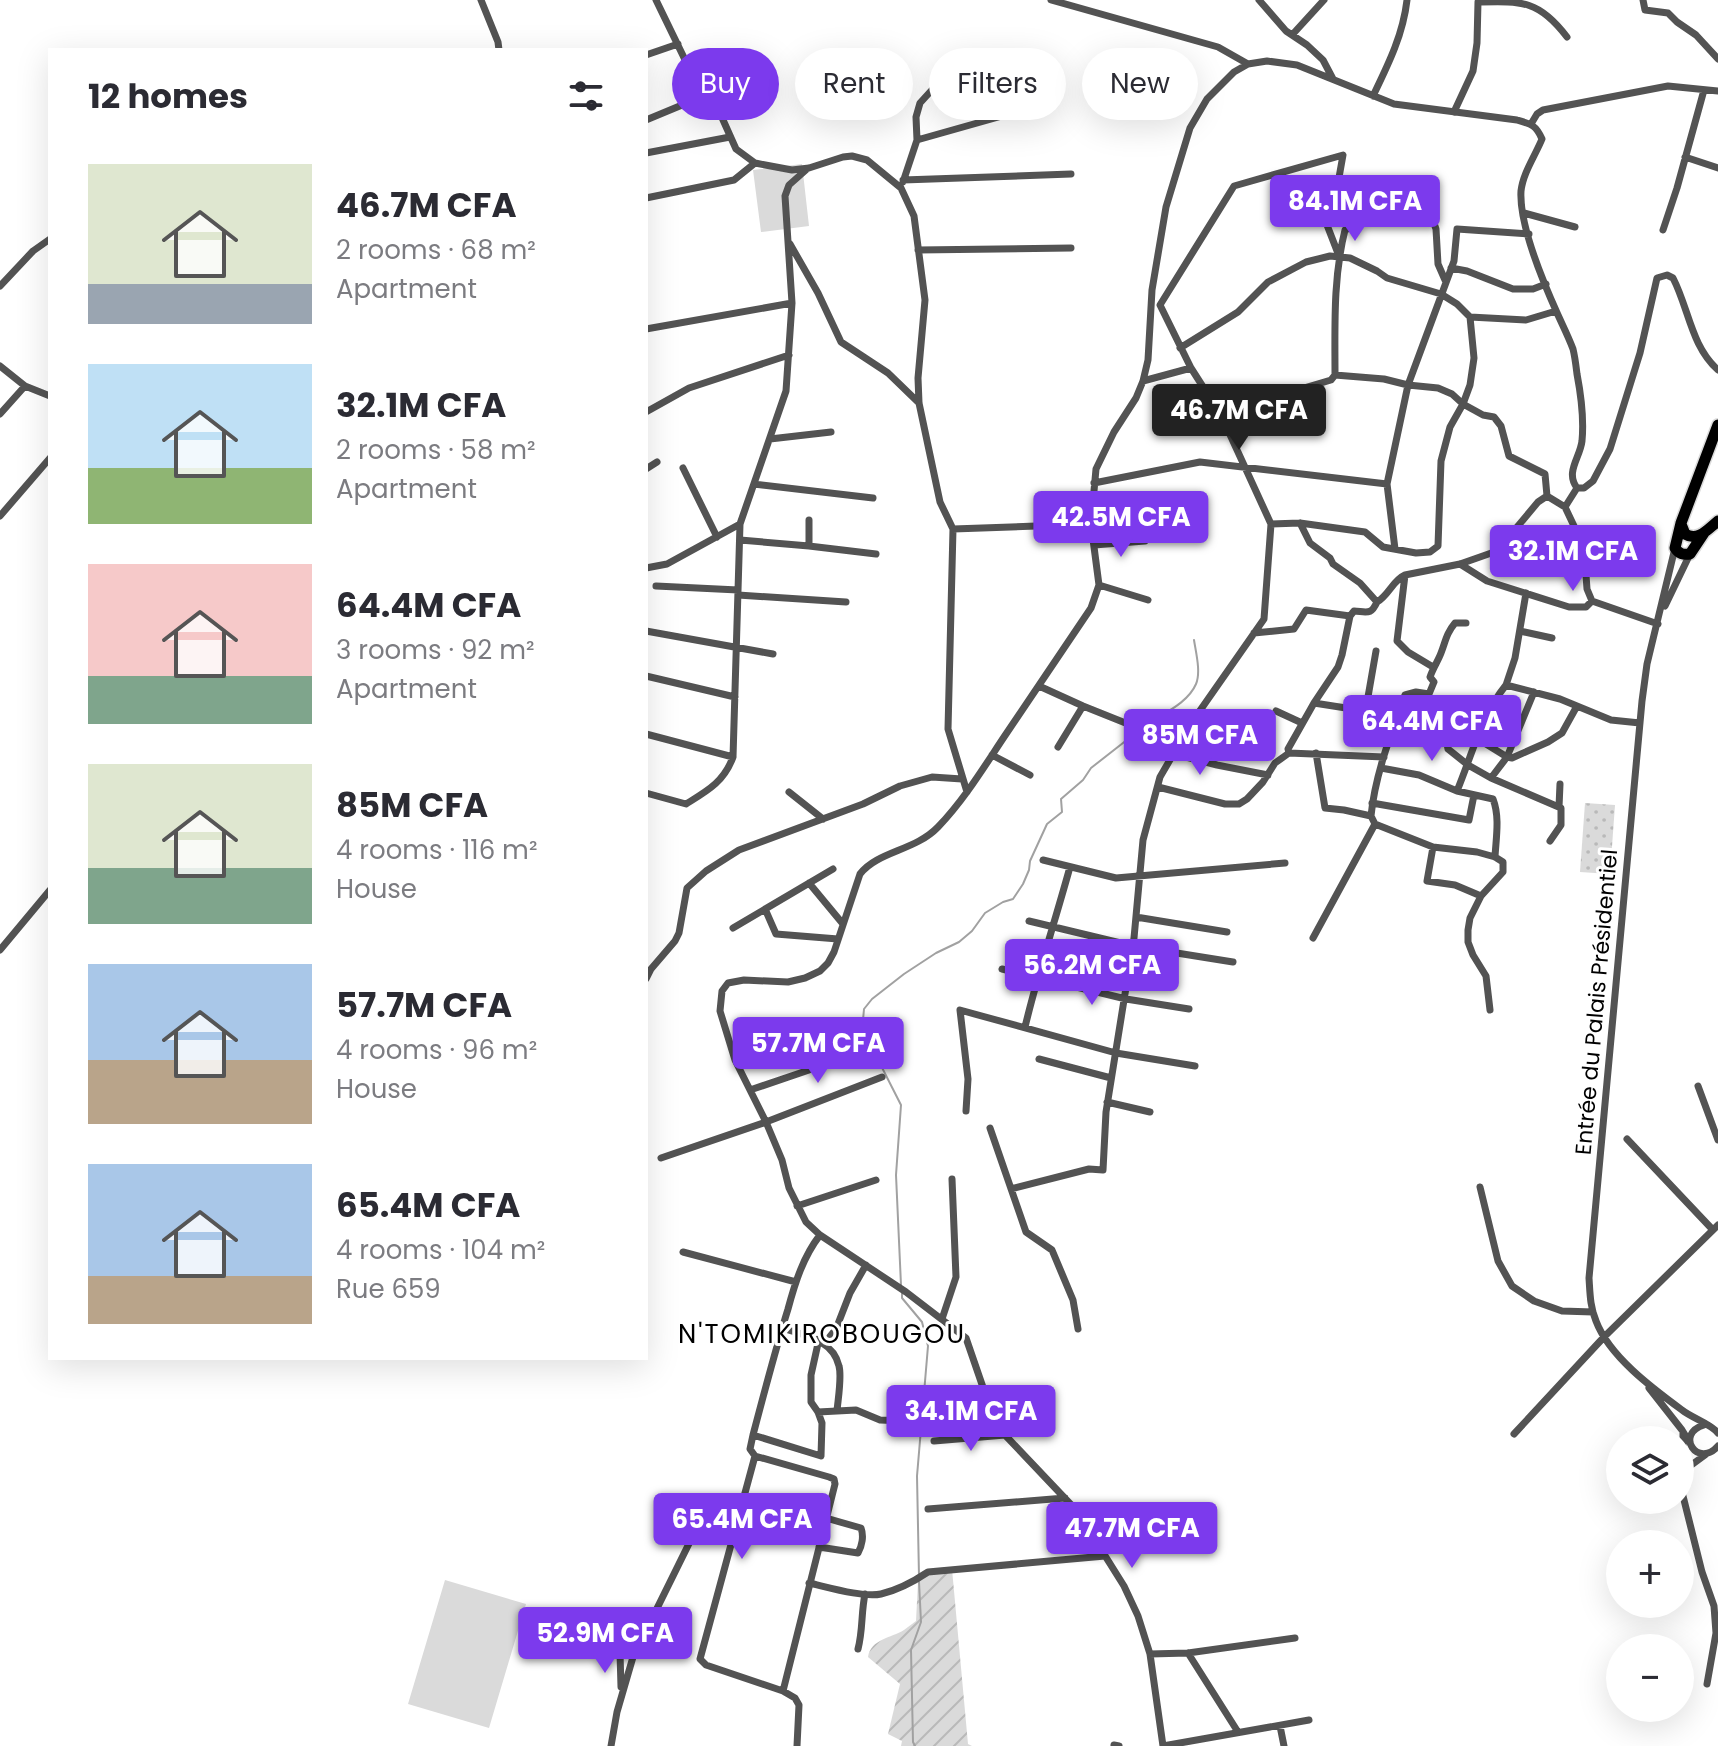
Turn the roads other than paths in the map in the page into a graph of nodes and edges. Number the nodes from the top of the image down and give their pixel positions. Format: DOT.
graph roads {
  1 [pos="481,0"];
  2 [pos="656,0"];
  3 [pos="1051,0"];
  4 [pos="1259,0"];
  5 [pos="1324,0"];
  6 [pos="1407,0"];
  7 [pos="1643,0"];
  8 [pos="1522,1"];
  9 [pos="1292,35"];
  10 [pos="1567,37"];
  11 [pos="678,44"];
  12 [pos="499,48"];
  13 [pos="680,48"];
  14 [pos="648,54"];
  15 [pos="1718,59"];
  16 [pos="1248,64"];
  17 [pos="1333,80"];
  18 [pos="1704,90"];
  19 [pos="1718,91"];
  20 [pos="929,93"];
  21 [pos="1373,96"];
  22 [pos="672,109"];
  23 [pos="1454,112"];
  24 [pos="648,119"];
  25 [pos="723,120"];
  26 [pos="988,120"];
  27 [pos="1531,124"];
  28 [pos="730,137"];
  29 [pos="917,140"];
  30 [pos="648,153"];
  31 [pos="1685,157"];
  32 [pos="755,163"];
  33 [pos="809,168"];
  34 [pos="1718,168"];
  35 [pos="1071,174"];
  36 [pos="902,184"];
  37 [pos="648,198"];
  38 [pos="1524,213"];
  39 [pos="1575,227"];
  40 [pos="1663,230"];
  41 [pos="1529,234"];
  42 [pos="48,240"];
  43 [pos="789,243"];
  44 [pos="1071,248"];
  45 [pos="918,250"];
  46 [pos="1339,256"];
  47 [pos="1451,268"];
  48 [pos="1445,280"];
  49 [pos="1546,284"];
  50 [pos="0,286"];
  51 [pos="1441,294"];
  52 [pos="792,303"];
  53 [pos="1556,311"];
  54 [pos="1470,317"];
  55 [pos="648,329"];
  56 [pos="1180,348"];
  57 [pos="789,355"];
  58 [pos="0,366"];
  59 [pos="1191,368"];
  60 [pos="1718,370"];
  61 [pos="1335,375"];
  62 [pos="1143,381"];
  63 [pos="1408,385"];
  64 [pos="25,386"];
  65 [pos="48,395"];
  66 [pos="919,403"];
  67 [pos="1463,404"];
  68 [pos="648,411"];
  69 [pos="0,414"];
  70 [pos="1221,415"];
  71 [pos="1718,425"];
  72 [pos="831,432"];
  73 [pos="770,439"];
  74 [pos="48,460"];
  75 [pos="657,462"];
  76 [pos="648,468"];
  77 [pos="683,468"];
  78 [pos="1246,468"];
  79 [pos="1094,483"];
  80 [pos="754,484"];
  81 [pos="1387,484"];
  82 [pos="1577,488"];
  83 [pos="1547,496"];
  84 [pos="873,498"];
  85 [pos="1565,507"];
  86 [pos="0,516"];
  87 [pos="809,520"];
  88 [pos="1718,521"];
  89 [pos="1300,523"];
  90 [pos="1681,523"];
  91 [pos="740,524"];
  92 [pos="1091,524"];
  93 [pos="1271,524"];
  94 [pos="953,529"];
  95 [pos="1704,533"];
  96 [pos="717,537"];
  97 [pos="740,540"];
  98 [pos="1145,541"];
  99 [pos="1094,545"];
  100 [pos="809,546"];
  101 [pos="1675,548"];
  102 [pos="1395,549"];
  103 [pos="876,554"];
  104 [pos="1690,554"];
  105 [pos="1460,564"];
  106 [pos="648,568"];
  107 [pos="1405,575"];
  108 [pos="1099,585"];
  109 [pos="656,586"];
  110 [pos="738,592"];
  111 [pos="1526,593"];
  112 [pos="1148,600"];
  113 [pos="1592,601"];
  114 [pos="846,602"];
  115 [pos="1377,602"];
  116 [pos="1350,616"];
  117 [pos="1659,620"];
  118 [pos="1466,623"];
  119 [pos="648,631"];
  120 [pos="1520,631"];
  121 [pos="1254,633"];
  122 [pos="1552,638"];
  123 [pos="736,647"];
  124 [pos="1376,651"];
  125 [pos="773,654"];
  126 [pos="1433,667"];
  127 [pos="648,676"];
  128 [pos="1506,685"];
  129 [pos="1039,686"];
  130 [pos="1534,692"];
  131 [pos="735,697"];
  132 [pos="1314,703"];
  133 [pos="1083,706"];
  134 [pos="1577,706"];
  135 [pos="1276,711"];
  136 [pos="1365,714"];
  137 [pos="1395,722"];
  138 [pos="1302,723"];
  139 [pos="1640,723"];
  140 [pos="1191,724"];
  141 [pos="1255,727"];
  142 [pos="648,735"];
  143 [pos="1478,739"];
  144 [pos="1058,747"];
  145 [pos="1176,751"];
  146 [pos="1289,753"];
  147 [pos="1316,753"];
  148 [pos="992,755"];
  149 [pos="733,757"];
  150 [pos="1384,757"];
  151 [pos="1507,757"];
  152 [pos="1468,765"];
  153 [pos="1381,768"];
  154 [pos="1030,775"];
  155 [pos="1268,775"];
  156 [pos="1491,778"];
  157 [pos="962,779"];
  158 [pos="1560,784"];
  159 [pos="1158,787"];
  160 [pos="1457,791"];
  161 [pos="789,792"];
  162 [pos="967,792"];
  163 [pos="648,794"];
  164 [pos="1474,795"];
  165 [pos="1372,803"];
  166 [pos="1559,807"];
  167 [pos="823,819"];
  168 [pos="1373,820"];
  169 [pos="1550,841"];
  170 [pos="1433,847"];
  171 [pos="1495,857"];
  172 [pos="1043,860"];
  173 [pos="1285,863"];
  174 [pos="1070,867"];
  175 [pos="833,869"];
  176 [pos="1140,875"];
  177 [pos="809,883"];
  178 [pos="48,892"];
  179 [pos="1481,896"];
  180 [pos="765,909"];
  181 [pos="1136,917"];
  182 [pos="1029,921"];
  183 [pos="843,924"];
  184 [pos="1054,927"];
  185 [pos="733,928"];
  186 [pos="1227,932"];
  187 [pos="1313,938"];
  188 [pos="838,939"];
  189 [pos="1133,946"];
  190 [pos="0,950"];
  191 [pos="1233,962"];
  192 [pos="1002,969"];
  193 [pos="648,975"];
  194 [pos="1037,977"];
  195 [pos="1126,999"];
  196 [pos="1189,1009"];
  197 [pos="1490,1010"];
  198 [pos="1025,1027"];
  199 [pos="813,1035"];
  200 [pos="1116,1053"];
  201 [pos="1039,1059"];
  202 [pos="735,1060"];
  203 [pos="1195,1066"];
  204 [pos="809,1070"];
  205 [pos="882,1077"];
  206 [pos="1111,1078"];
  207 [pos="1698,1086"];
  208 [pos="750,1090"];
  209 [pos="1107,1102"];
  210 [pos="966,1111"];
  211 [pos="1150,1112"];
  212 [pos="766,1122"];
  213 [pos="990,1128"];
  214 [pos="1627,1139"];
  215 [pos="1718,1140"];
  216 [pos="661,1158"];
  217 [pos="952,1179"];
  218 [pos="876,1180"];
  219 [pos="1480,1187"];
  220 [pos="1011,1189"];
  221 [pos="797,1206"];
  222 [pos="1715,1228"];
  223 [pos="820,1235"];
  224 [pos="683,1252"];
  225 [pos="866,1265"];
  226 [pos="796,1282"];
  227 [pos="1593,1312"];
  228 [pos="942,1319"];
  229 [pos="782,1328"];
  230 [pos="1078,1329"];
  231 [pos="1604,1337"];
  232 [pos="821,1342"];
  233 [pos="1640,1377"];
  234 [pos="837,1411"];
  235 [pos="818,1412"];
  236 [pos="905,1421"];
  237 [pos="1704,1425"];
  238 [pos="1679,1426"];
  239 [pos="1694,1430"];
  240 [pos="1717,1430"];
  241 [pos="1514,1434"];
  242 [pos="753,1435"];
  243 [pos="1005,1435"];
  244 [pos="934,1441"];
  245 [pos="1718,1446"];
  246 [pos="1694,1449"];
  247 [pos="1707,1454"];
  248 [pos="755,1456"];
  249 [pos="1694,1463"];
  250 [pos="1066,1498"];
  251 [pos="711,1499"];
  252 [pos="928,1509"];
  253 [pos="1688,1514"];
  254 [pos="826,1518"];
  255 [pos="819,1547"];
  256 [pos="1105,1556"];
  257 [pos="809,1583"];
  258 [pos="865,1594"];
  259 [pos="1295,1638"];
  260 [pos="858,1649"];
  261 [pos="620,1653"];
  262 [pos="1188,1653"];
  263 [pos="1150,1654"];
  264 [pos="1707,1684"];
  265 [pos="783,1691"];
  266 [pos="622,1695"];
  267 [pos="1309,1720"];
  268 [pos="1280,1726"];
  269 [pos="1238,1732"];
  270 [pos="611,1746"];
  271 [pos="797,1746"];
  272 [pos="1163,1746"];
  273 [pos="1284,1746"];
  1 -- 12 [label="street"];
  2 -- 11 [label="street"];
  3 -- 16 [label="street"];
  4 -- 9 [label="street"];
  5 -- 9 [label="street"];
  6 -- 21 [label="street"];
  7 -- 15 [label="street"];
  8 -- 10 [label="street"];
  8 -- 23 [label="street"];
  9 -- 17 [label="street"];
  11 -- 13 [label="street"];
  11 -- 14 [label="street"];
  16 -- 17 [label="street"];
  16 -- 62 [label="street"];
  17 -- 21 [label="street"];
  18 -- 19 [label="street"];
  18 -- 27 [label="street"];
  18 -- 31 [label="street"];
  20 -- 29 [label="street"];
  21 -- 23 [label="street"];
  22 -- 24 [label="street"];
  23 -- 27 [label="street"];
  25 -- 28 [label="street"];
  26 -- 29 [label="street"];
  27 -- 38 [label="street"];
  28 -- 30 [label="street"];
  28 -- 32 [label="street"];
  29 -- 36 [label="street"];
  31 -- 34 [label="street"];
  31 -- 40 [label="street"];
  32 -- 33 [label="street"];
  32 -- 37 [label="street"];
  33 -- 36 [label="street"];
  33 -- 43 [label="street"];
  35 -- 36 [label="street"];
  36 -- 45 [label="street"];
  38 -- 39 [label="street"];
  38 -- 41 [label="street"];
  41 -- 47 [label="street"];
  41 -- 49 [label="street"];
  42 -- 50 [label="street"];
  43 -- 52 [label="street"];
  43 -- 66 [label="street"];
  44 -- 45 [label="street"];
  45 -- 66 [label="street"];
  46 -- 48 [label="street"];
  46 -- 51 [label="street"];
  46 -- 56 [label="street"];
  46 -- 56 [label="street"];
  46 -- 61 [label="street"];
  47 -- 48 [label="street"];
  47 -- 49 [label="street"];
  48 -- 51 [label="street"];
  49 -- 53 [label="street"];
  51 -- 54 [label="street"];
  51 -- 63 [label="street"];
  52 -- 55 [label="street"];
  52 -- 57 [label="street"];
  53 -- 54 [label="street"];
  53 -- 82 [label="street"];
  54 -- 67 [label="street"];
  56 -- 59 [label="street"];
  57 -- 68 [label="street"];
  57 -- 73 [label="street"];
  58 -- 64 [label="street"];
  59 -- 62 [label="street"];
  59 -- 70 [label="street"];
  60 -- 82 [label="street"];
  61 -- 63 [label="street"];
  61 -- 70 [label="street"];
  62 -- 79 [label="street"];
  63 -- 67 [label="street"];
  63 -- 81 [label="street"];
  64 -- 65 [label="street"];
  64 -- 69 [label="street"];
  66 -- 94 [label="street"];
  67 -- 83 [label="street"];
  67 -- 102 [label="street"];
  70 -- 78 [label="street"];
  71 -- 90 [label="highway"];
  72 -- 73 [label="street"];
  73 -- 80 [label="street"];
  74 -- 86 [label="street"];
  75 -- 76 [label="street"];
  77 -- 96 [label="street"];
  78 -- 79 [label="street"];
  78 -- 81 [label="street"];
  78 -- 93 [label="street"];
  79 -- 92 [label="street"];
  80 -- 84 [label="street"];
  80 -- 91 [label="street"];
  81 -- 102 [label="street"];
  82 -- 85 [label="street"];
  83 -- 85 [label="street"];
  83 -- 105 [label="street"];
  85 -- 113 [label="street"];
  87 -- 100 [label="street"];
  88 -- 95 [label="highway"];
  89 -- 93 [label="street"];
  89 -- 102 [label="street"];
  89 -- 115 [label="street"];
  90 -- 95 [label="highway"];
  90 -- 101 [label="highway"];
  91 -- 96 [label="street"];
  91 -- 97 [label="street"];
  92 -- 94 [label="street"];
  92 -- 99 [label="street"];
  93 -- 121 [label="street"];
  94 -- 157 [label="street"];
  95 -- 104 [label="highway"];
  96 -- 106 [label="street"];
  97 -- 100 [label="street"];
  97 -- 110 [label="street"];
  98 -- 99 [label="street"];
  99 -- 108 [label="street"];
  100 -- 103 [label="street"];
  101 -- 104 [label="highway"];
  101 -- 117 [label="street, Entrée du Palais Présidentiel"];
  104 -- 117 [label="street, Entrée du Palais Présidentiel"];
  105 -- 107 [label="street"];
  105 -- 111 [label="street"];
  107 -- 115 [label="street"];
  107 -- 126 [label="street"];
  108 -- 112 [label="street"];
  108 -- 129 [label="street"];
  109 -- 110 [label="street"];
  110 -- 114 [label="street"];
  110 -- 123 [label="street"];
  111 -- 113 [label="street"];
  111 -- 120 [label="street"];
  113 -- 117 [label="street"];
  115 -- 116 [label="street"];
  116 -- 121 [label="street"];
  116 -- 132 [label="street"];
  117 -- 139 [label="street, Entrée du Palais Présidentiel"];
  118 -- 126 [label="street"];
  119 -- 123 [label="street"];
  120 -- 122 [label="street"];
  120 -- 128 [label="street"];
  121 -- 140 [label="street"];
  123 -- 125 [label="street"];
  123 -- 131 [label="street"];
  124 -- 136 [label="street"];
  126 -- 137 [label="street"];
  127 -- 131 [label="street"];
  128 -- 130 [label="street"];
  128 -- 143 [label="street"];
  129 -- 133 [label="street"];
  129 -- 148 [label="street"];
  130 -- 134 [label="street"];
  130 -- 151 [label="street"];
  131 -- 149 [label="street"];
  132 -- 136 [label="street"];
  132 -- 138 [label="street"];
  133 -- 144 [label="street"];
  133 -- 145 [label="street"];
  134 -- 139 [label="street"];
  134 -- 151 [label="street"];
  135 -- 138 [label="street"];
  136 -- 137 [label="street"];
  137 -- 150 [label="street"];
  137 -- 152 [label="street"];
  138 -- 146 [label="street"];
  139 -- 227 [label="street, Entrée du Palais Présidentiel"];
  140 -- 141 [label="street"];
  140 -- 145 [label="street"];
  142 -- 149 [label="street"];
  143 -- 151 [label="street"];
  143 -- 152 [label="street"];
  145 -- 155 [label="street"];
  145 -- 159 [label="street"];
  146 -- 147 [label="street"];
  146 -- 155 [label="street"];
  147 -- 150 [label="street"];
  147 -- 168 [label="street"];
  148 -- 154 [label="street"];
  148 -- 162 [label="street"];
  149 -- 163 [label="street"];
  150 -- 153 [label="street"];
  151 -- 156 [label="street"];
  152 -- 156 [label="street"];
  152 -- 160 [label="street"];
  153 -- 160 [label="street"];
  153 -- 165 [label="street"];
  155 -- 159 [label="street"];
  156 -- 166 [label="street"];
  157 -- 162 [label="street"];
  157 -- 167 [label="street"];
  158 -- 166 [label="street"];
  159 -- 176 [label="street"];
  160 -- 164 [label="street"];
  161 -- 167 [label="street"];
  162 -- 183 [label="street"];
  164 -- 165 [label="street"];
  164 -- 171 [label="street"];
  165 -- 168 [label="street"];
  166 -- 169 [label="street"];
  167 -- 193 [label="street"];
  168 -- 170 [label="street"];
  168 -- 187 [label="street"];
  170 -- 171 [label="street"];
  170 -- 179 [label="street"];
  171 -- 179 [label="street"];
  172 -- 174 [label="street"];
  173 -- 176 [label="street"];
  174 -- 176 [label="street"];
  174 -- 184 [label="street"];
  175 -- 177 [label="street"];
  176 -- 181 [label="street"];
  177 -- 180 [label="street"];
  177 -- 183 [label="street"];
  178 -- 190 [label="street"];
  179 -- 197 [label="street"];
  180 -- 185 [label="street"];
  180 -- 188 [label="street"];
  181 -- 186 [label="street"];
  181 -- 189 [label="street"];
  182 -- 184 [label="street"];
  183 -- 188 [label="street"];
  184 -- 189 [label="street"];
  184 -- 194 [label="street"];
  188 -- 202 [label="street"];
  189 -- 191 [label="street"];
  189 -- 195 [label="street"];
  192 -- 194 [label="street"];
  194 -- 195 [label="street"];
  194 -- 198 [label="street"];
  195 -- 196 [label="street"];
  195 -- 200 [label="street"];
  198 -- 200 [label="street"];
  198 -- 210 [label="street"];
  199 -- 202 [label="street"];
  200 -- 203 [label="street"];
  200 -- 206 [label="street"];
  201 -- 206 [label="street"];
  202 -- 208 [label="street"];
  204 -- 208 [label="street"];
  205 -- 212 [label="street"];
  206 -- 209 [label="street"];
  207 -- 215 [label="street"];
  208 -- 212 [label="street"];
  209 -- 211 [label="street"];
  209 -- 220 [label="street"];
  212 -- 216 [label="street"];
  212 -- 221 [label="street"];
  213 -- 220 [label="street"];
  214 -- 222 [label="street"];
  217 -- 228 [label="street"];
  218 -- 221 [label="street"];
  219 -- 227 [label="street"];
  220 -- 230 [label="street"];
  221 -- 223 [label="street"];
  222 -- 231 [label="street"];
  223 -- 225 [label="street"];
  223 -- 226 [label="street"];
  224 -- 226 [label="street"];
  225 -- 228 [label="street"];
  225 -- 232 [label="street"];
  226 -- 229 [label="street"];
  227 -- 231 [label="street, Entrée du Palais Présidentiel"];
  228 -- 243 [label="street"];
  229 -- 232 [label="street"];
  229 -- 242 [label="street"];
  231 -- 233 [label="street, Entrée du Palais Présidentiel"];
  231 -- 241 [label="street"];
  232 -- 234 [label="street"];
  232 -- 235 [label="street"];
  233 -- 237 [label="street, Entrée du Palais Présidentiel"];
  233 -- 238 [label="street, Entrée du Palais Présidentiel"];
  234 -- 235 [label="street"];
  234 -- 236 [label="street"];
  235 -- 242 [label="street"];
  237 -- 239 [label="street"];
  237 -- 240 [label="street, Entrée du Palais Présidentiel"];
  242 -- 248 [label="street"];
  243 -- 244 [label="street"];
  243 -- 250 [label="street"];
  245 -- 247 [label="street"];
  246 -- 247 [label="street"];
  247 -- 249 [label="street"];
  248 -- 254 [label="street"];
  248 -- 265 [label="street"];
  250 -- 252 [label="street"];
  250 -- 256 [label="street"];
  251 -- 266 [label="street"];
  253 -- 264 [label="street"];
  254 -- 255 [label="street"];
  254 -- 255 [label="street"];
  255 -- 257 [label="street"];
  256 -- 258 [label="street"];
  256 -- 263 [label="street"];
  257 -- 258 [label="street"];
  257 -- 265 [label="street"];
  258 -- 260 [label="street"];
  259 -- 262 [label="street"];
  261 -- 266 [label="street"];
  262 -- 263 [label="street"];
  262 -- 269 [label="street"];
  263 -- 272 [label="street"];
  265 -- 271 [label="street"];
  266 -- 270 [label="street"];
  267 -- 268 [label="street"];
  268 -- 269 [label="street"];
  268 -- 273 [label="street"];
  269 -- 272 [label="street"];
}
